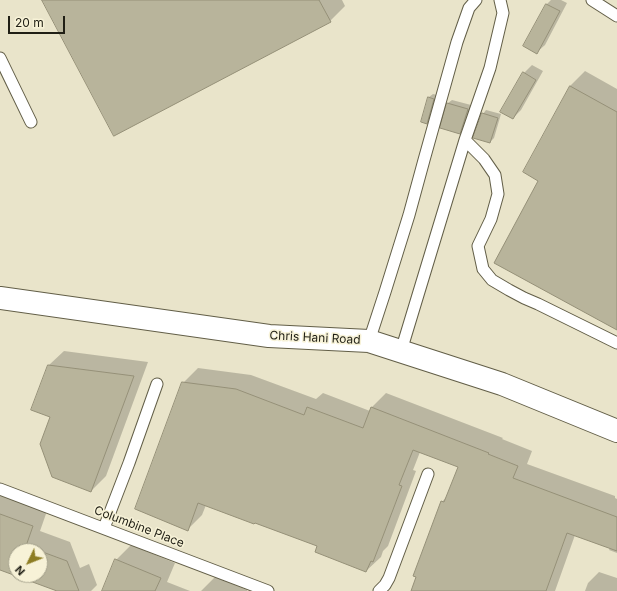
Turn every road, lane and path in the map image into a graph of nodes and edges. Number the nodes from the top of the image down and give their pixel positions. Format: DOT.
graph roads {
  1 [pos="476,0"];
  2 [pos="500,0"];
  3 [pos="592,0"];
  4 [pos="617,16"];
  5 [pos="0,58"];
  6 [pos="31,122"];
  7 [pos="465,140"];
  8 [pos="0,298"];
  9 [pos="369,341"];
  10 [pos="617,343"];
  11 [pos="401,351"];
  12 [pos="157,384"];
  13 [pos="617,431"];
  14 [pos="428,474"];
  15 [pos="0,489"];
  16 [pos="104,528"];
  17 [pos="268,591"];
  18 [pos="380,591"];
  1 -- 9 [label="lane"];
  2 -- 7 [label="lane"];
  3 -- 4 [label="lane"];
  5 -- 6 [label="lane"];
  7 -- 10 [label="lane"];
  7 -- 11 [label="lane"];
  8 -- 9 [label="street, Chris Hani Road"];
  9 -- 11 [label="street, Chris Hani Road"];
  11 -- 13 [label="street, Chris Hani Road"];
  12 -- 16 [label="lane"];
  14 -- 18 [label="lane"];
  15 -- 16 [label="lane, Columbine Place"];
  16 -- 17 [label="lane, Columbine Place"];
}
